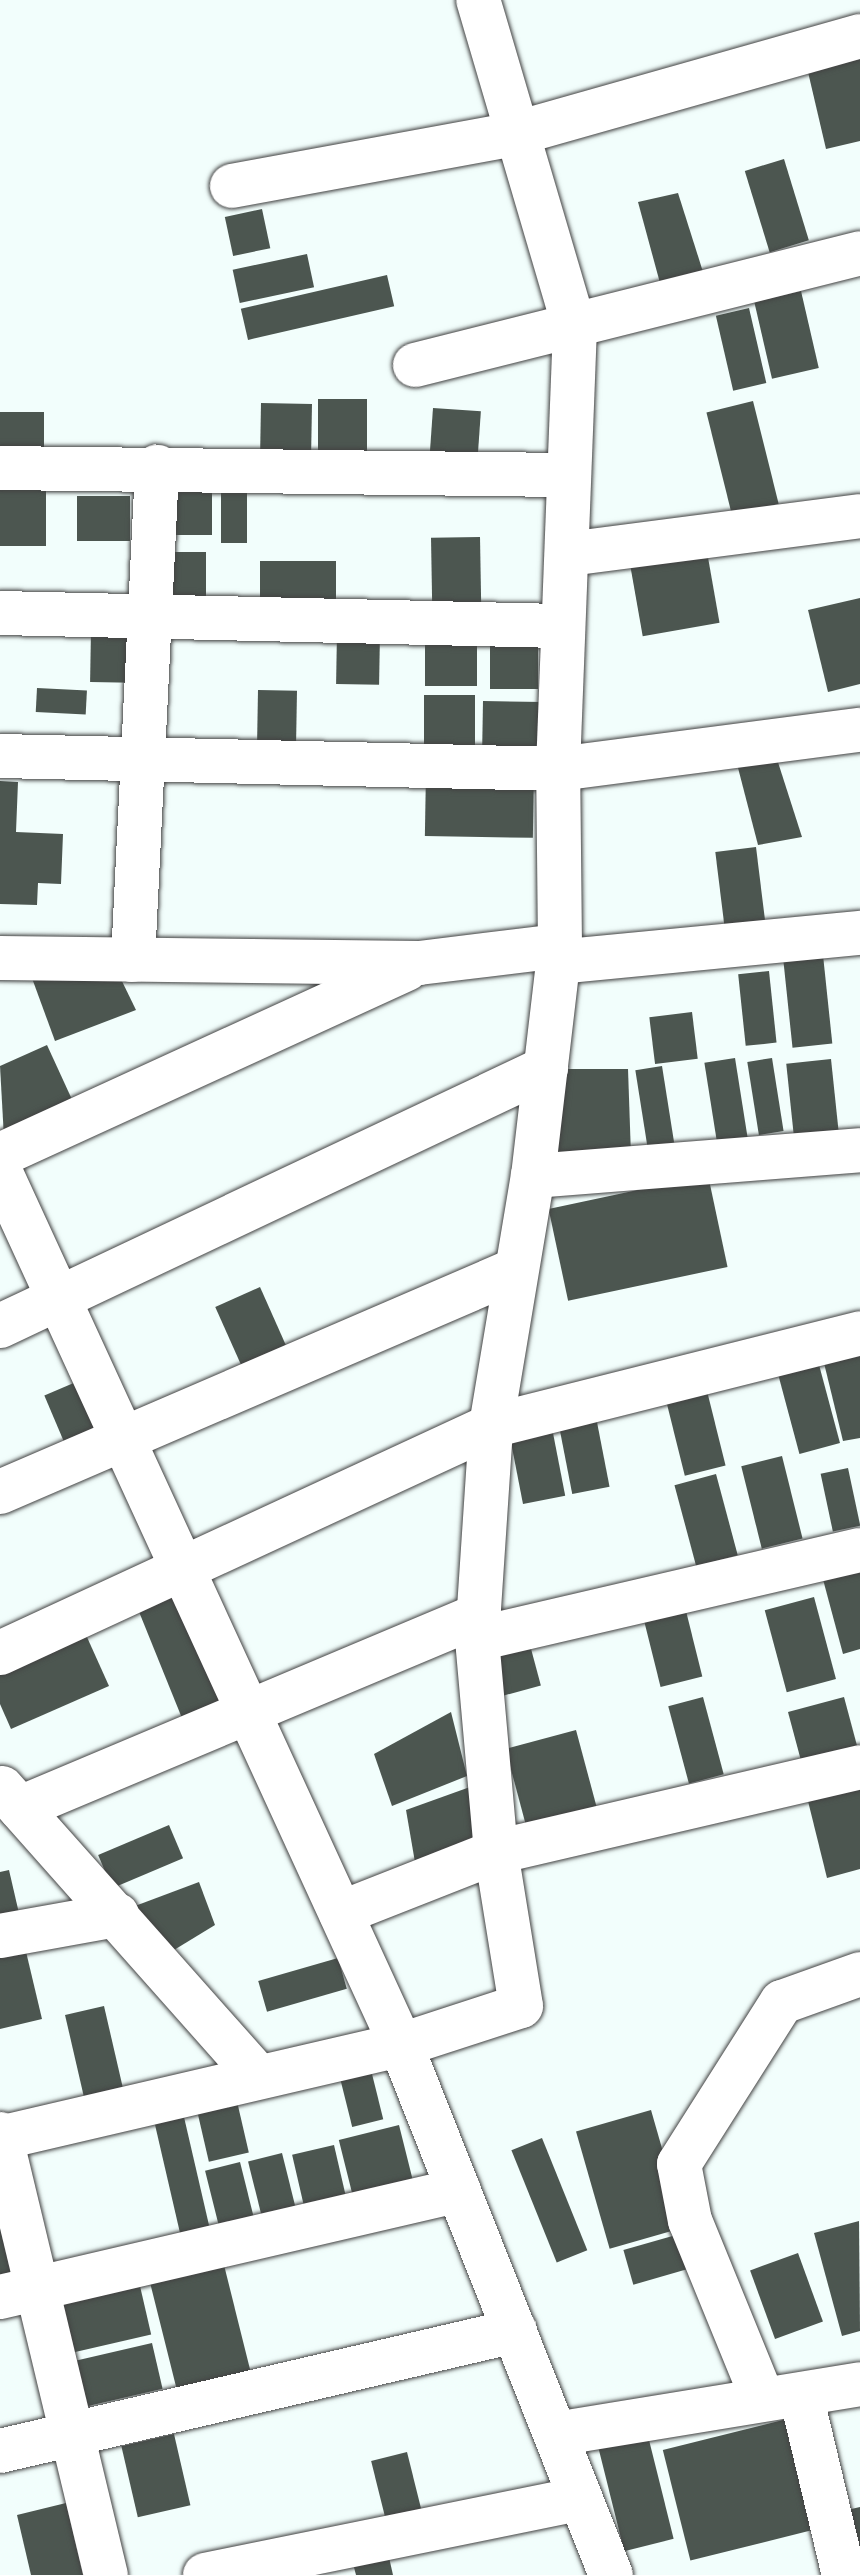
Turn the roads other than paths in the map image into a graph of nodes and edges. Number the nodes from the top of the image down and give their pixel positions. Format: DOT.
graph roads {
  1 [pos="478,0"];
  2 [pos="860,36"];
  3 [pos="514,134"];
  4 [pos="232,186"];
  5 [pos="860,253"];
  6 [pos="575,329"];
  7 [pos="415,365"];
  8 [pos="157,467"];
  9 [pos="0,468"];
  10 [pos="566,475"];
  11 [pos="860,516"];
  12 [pos="568,554"];
  13 [pos="0,613"];
  14 [pos="154,616"];
  15 [pos="562,626"];
  16 [pos="860,730"];
  17 [pos="0,756"];
  18 [pos="146,760"];
  19 [pos="558,769"];
  20 [pos="860,933"];
  21 [pos="558,954"];
  22 [pos="0,958"];
  23 [pos="133,960"];
  24 [pos="419,963"];
  25 [pos="546,1068"];
  26 [pos="860,1150"];
  27 [pos="0,1155"];
  28 [pos="0,1171"];
  29 [pos="533,1176"];
  30 [pos="513,1271"];
  31 [pos="59,1298"];
  32 [pos="0,1326"];
  33 [pos="860,1333"];
  34 [pos="491,1426"];
  35 [pos="121,1439"];
  36 [pos="0,1492"];
  37 [pos="860,1550"];
  38 [pos="186,1568"];
  39 [pos="478,1627"];
  40 [pos="0,1653"];
  41 [pos="247,1711"];
  42 [pos="860,1767"];
  43 [pos="10,1797"];
  44 [pos="496,1852"];
  45 [pos="341,1913"];
  46 [pos="117,1915"];
  47 [pos="0,1936"];
  48 [pos="860,1974"];
  49 [pos="401,2045"];
  50 [pos="256,2074"];
  51 [pos="0,2136"];
  52 [pos="459,2190"];
  53 [pos="18,2294"];
  54 [pos="515,2331"];
  55 [pos="860,2384"];
  56 [pos="782,2396"];
  57 [pos="556,2434"];
  58 [pos="74,2435"];
  59 [pos="0,2451"];
  60 [pos="580,2499"];
  61 [pos="106,2575"];
  62 [pos="205,2575"];
  63 [pos="611,2575"];
  64 [pos="844,2575"];
  1 -- 3 [label="street"];
  2 -- 3 [label="street"];
  3 -- 4 [label="street"];
  3 -- 6 [label="street"];
  5 -- 6 [label="street"];
  6 -- 7 [label="street"];
  6 -- 10 [label="street"];
  8 -- 9 [label="street"];
  8 -- 10 [label="street"];
  8 -- 14 [label="street"];
  10 -- 12 [label="street"];
  11 -- 12 [label="street"];
  12 -- 15 [label="street"];
  13 -- 14 [label="street"];
  14 -- 15 [label="street"];
  14 -- 18 [label="street"];
  15 -- 19 [label="street"];
  16 -- 19 [label="street"];
  17 -- 18 [label="street"];
  18 -- 19 [label="street"];
  18 -- 23 [label="street"];
  19 -- 21 [label="street"];
  20 -- 21 [label="street"];
  21 -- 24 [label="street"];
  21 -- 25 [label="street"];
  22 -- 23 [label="street"];
  23 -- 24 [label="street"];
  24 -- 27 [label="street"];
  25 -- 29 [label="street"];
  25 -- 31 [label="street"];
  26 -- 29 [label="street"];
  28 -- 31 [label="street"];
  29 -- 30 [label="street"];
  30 -- 34 [label="street"];
  30 -- 35 [label="street"];
  31 -- 32 [label="street"];
  31 -- 35 [label="street"];
  33 -- 34 [label="street"];
  34 -- 38 [label="street"];
  34 -- 39 [label="street"];
  35 -- 36 [label="street"];
  35 -- 38 [label="street"];
  37 -- 39 [label="street"];
  38 -- 40 [label="street"];
  38 -- 41 [label="street"];
  39 -- 41 [label="street"];
  39 -- 44 [label="street"];
  41 -- 43 [label="street"];
  41 -- 45 [label="street"];
  42 -- 44 [label="street"];
  43 -- 46 [label="street"];
  44 -- 45 [label="street"];
  44 -- 49 [label="street"];
  45 -- 49 [label="street"];
  46 -- 47 [label="street"];
  46 -- 50 [label="street"];
  48 -- 56 [label="street"];
  49 -- 50 [label="street"];
  49 -- 52 [label="street"];
  50 -- 51 [label="street"];
  51 -- 53 [label="street"];
  52 -- 53 [label="street"];
  52 -- 54 [label="street"];
  53 -- 58 [label="street"];
  54 -- 57 [label="street"];
  54 -- 58 [label="street"];
  55 -- 56 [label="street"];
  56 -- 57 [label="street"];
  56 -- 64 [label="street"];
  57 -- 60 [label="street"];
  58 -- 59 [label="street"];
  58 -- 61 [label="street"];
  60 -- 62 [label="street"];
  60 -- 63 [label="street"];
}
